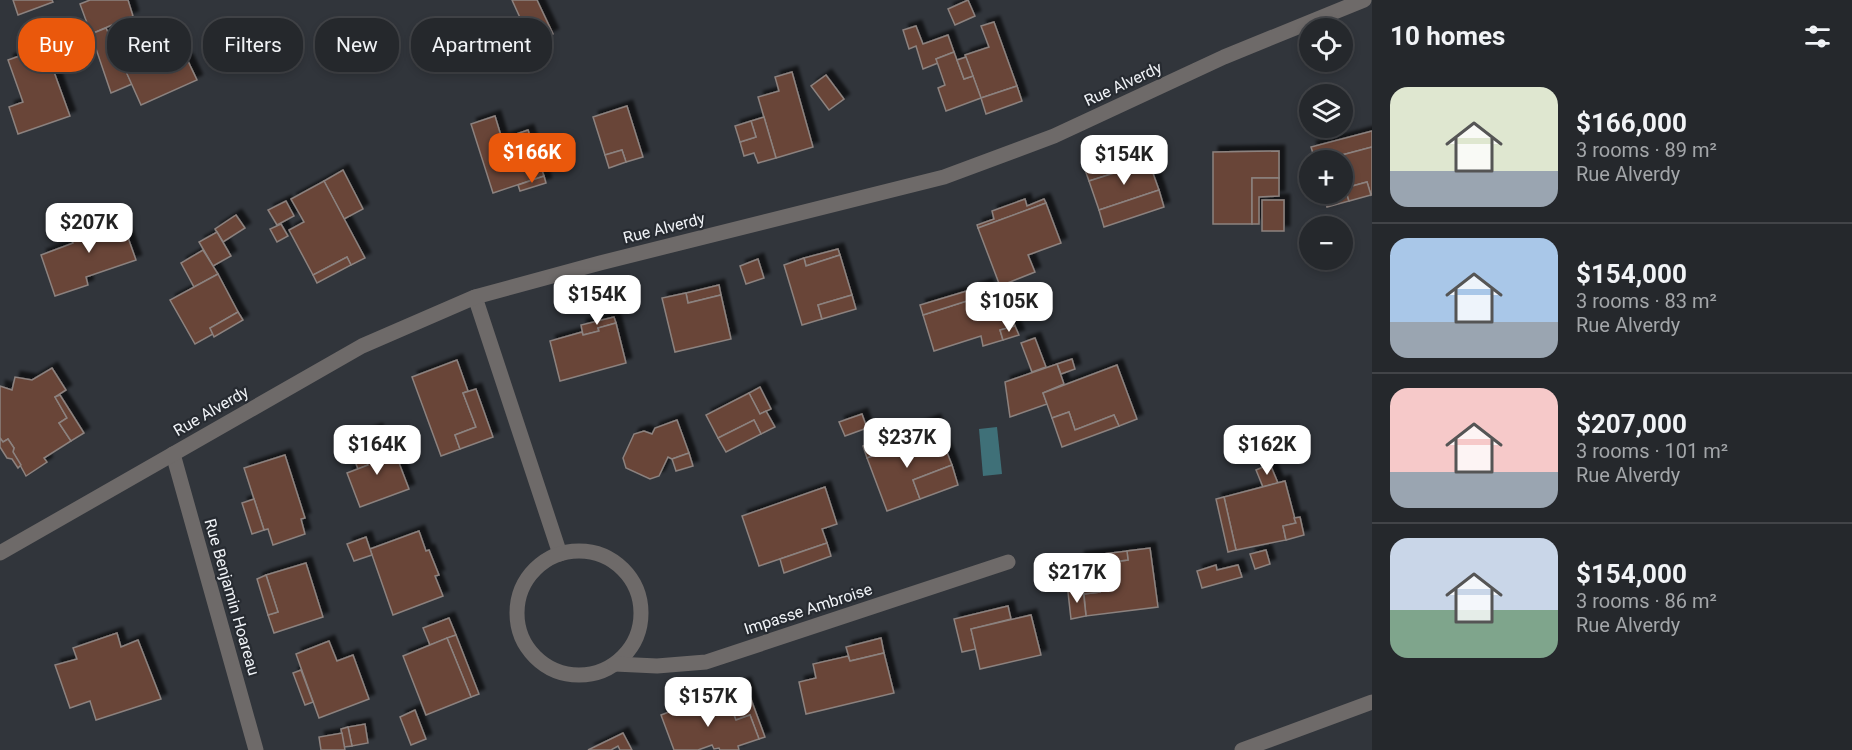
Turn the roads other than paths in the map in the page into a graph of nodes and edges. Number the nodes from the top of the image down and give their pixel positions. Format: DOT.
graph roads {
  1 [pos="1364,0"];
  2 [pos="475,297"];
  3 [pos="173,454"];
  4 [pos="0,553"];
  5 [pos="560,554"];
  6 [pos="1008,562"];
  7 [pos="615,664"];
  8 [pos="1372,702"];
  9 [pos="256,750"];
  10 [pos="1242,750"];
  1 -- 2 [label="street, Rue Alverdy"];
  2 -- 3 [label="street, Rue Alverdy"];
  2 -- 5 [label="street"];
  3 -- 4 [label="street, Rue Alverdy"];
  3 -- 9 [label="street, Rue Benjamin Hoareau"];
  5 -- 7 [label="street, Impasse Ambroise"];
  5 -- 7 [label="street, Impasse Ambroise"];
  6 -- 7 [label="street, Impasse Ambroise"];
  8 -- 10 [label="street"];
}
